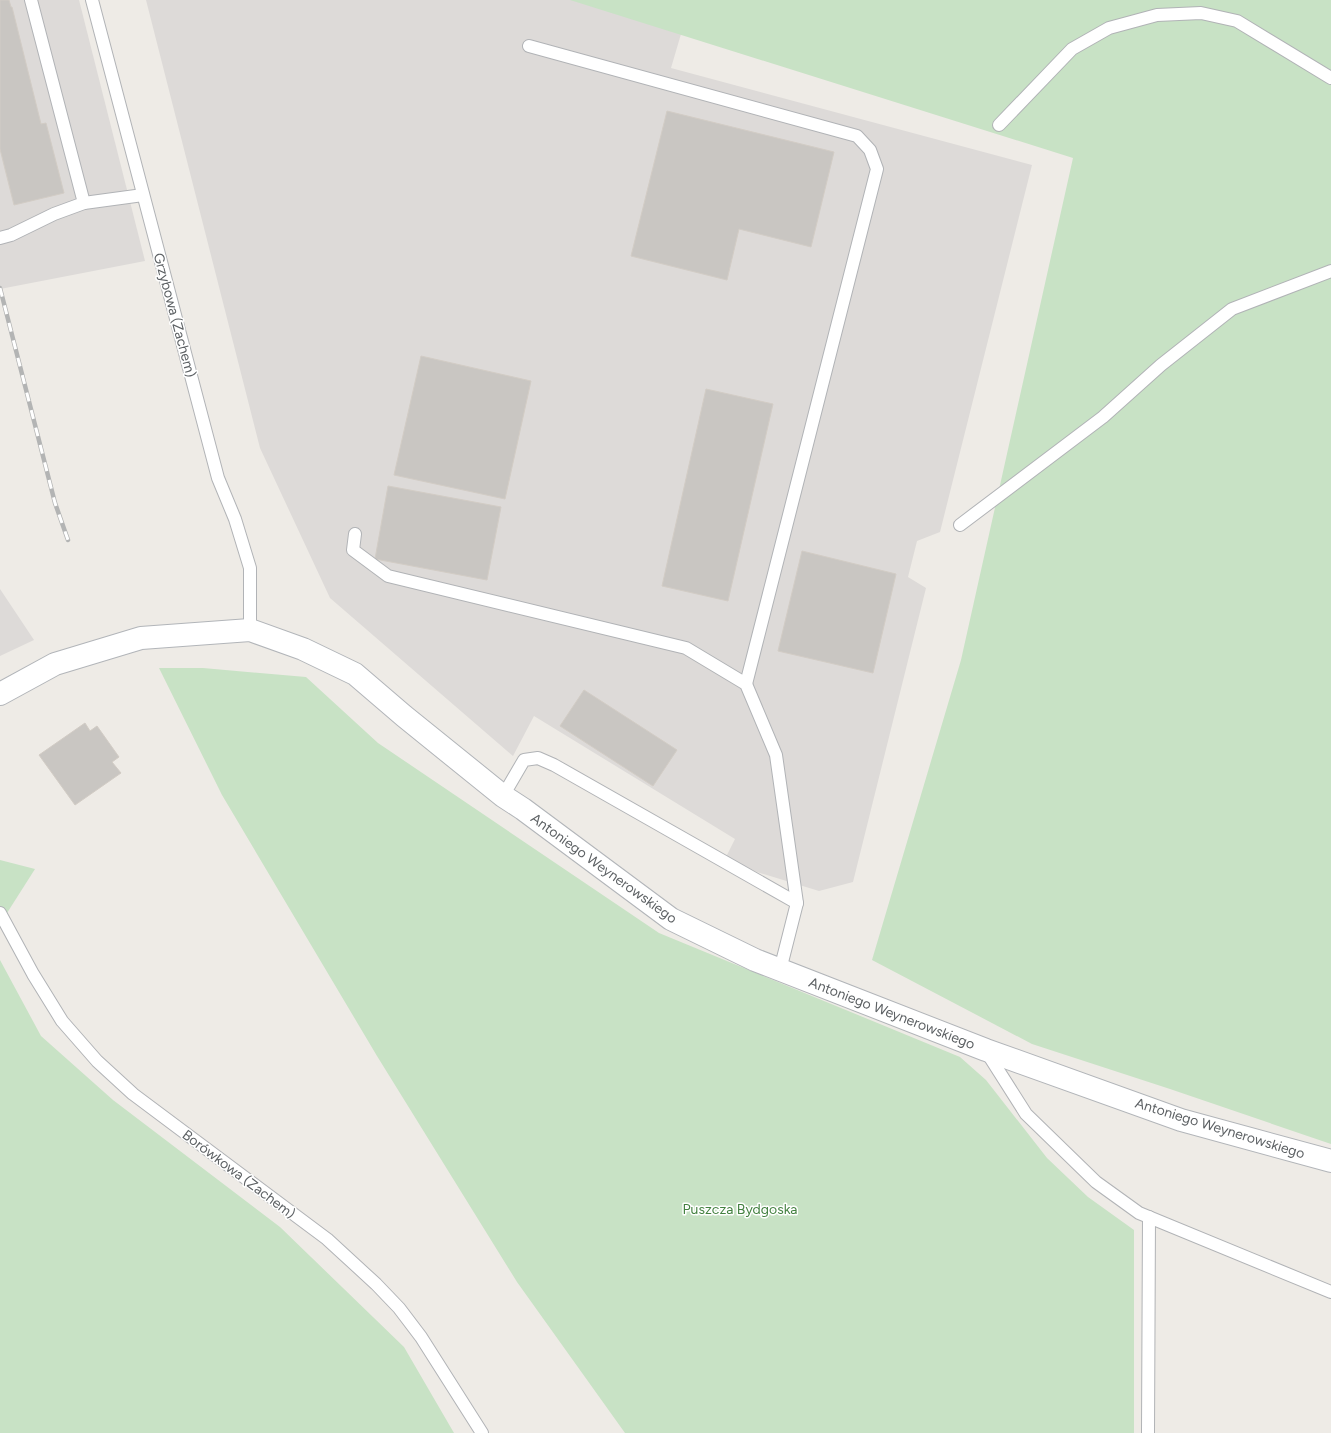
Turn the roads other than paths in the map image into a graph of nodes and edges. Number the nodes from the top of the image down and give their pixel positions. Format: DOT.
graph roads {
  1 [pos="31,0"];
  2 [pos="92,0"];
  3 [pos="529,46"];
  4 [pos="1331,78"];
  5 [pos="999,125"];
  6 [pos="144,195"];
  7 [pos="84,203"];
  8 [pos="0,238"];
  9 [pos="1331,271"];
  10 [pos="960,525"];
  11 [pos="355,534"];
  12 [pos="250,630"];
  13 [pos="746,684"];
  14 [pos="0,694"];
  15 [pos="503,796"];
  16 [pos="797,903"];
  17 [pos="0,913"];
  18 [pos="780,970"];
  19 [pos="986,1050"];
  20 [pos="1331,1161"];
  21 [pos="1149,1217"];
  22 [pos="1331,1292"];
  23 [pos="482,1433"];
  24 [pos="1148,1433"];
  1 -- 7 [label="lane"];
  2 -- 6 [label="lane, Grzybowa (Zachem)"];
  3 -- 13 [label="lane"];
  4 -- 5 [label="lane"];
  6 -- 7 [label="lane"];
  6 -- 12 [label="lane, Grzybowa (Zachem)"];
  7 -- 8 [label="lane"];
  9 -- 10 [label="lane"];
  11 -- 13 [label="lane"];
  12 -- 14 [label="street, Antoniego Weynerowskiego"];
  12 -- 15 [label="street, Antoniego Weynerowskiego"];
  13 -- 16 [label="lane"];
  15 -- 16 [label="lane"];
  15 -- 18 [label="street, Antoniego Weynerowskiego"];
  16 -- 18 [label="lane"];
  17 -- 23 [label="lane, Borówkowa (Zachem)"];
  18 -- 19 [label="street, Antoniego Weynerowskiego"];
  19 -- 20 [label="street, Antoniego Weynerowskiego"];
  19 -- 21 [label="lane"];
  21 -- 22 [label="lane"];
  21 -- 24 [label="lane"];
}
